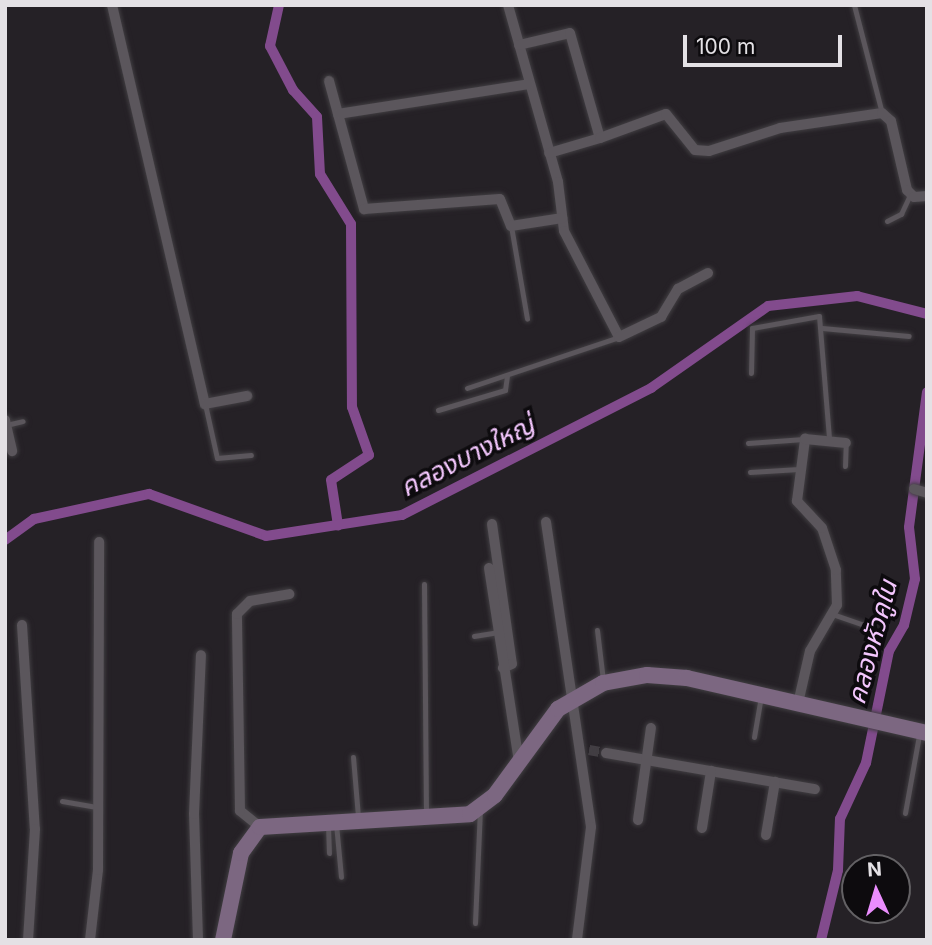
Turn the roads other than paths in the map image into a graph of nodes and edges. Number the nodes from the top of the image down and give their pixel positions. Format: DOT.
graph roads {
  1 [pos="112,5"];
  2 [pos="508,5"];
  3 [pos="854,5"];
  4 [pos="519,45"];
  5 [pos="329,81"];
  6 [pos="529,84"];
  7 [pos="882,113"];
  8 [pos="338,114"];
  9 [pos="600,138"];
  10 [pos="549,153"];
  11 [pos="910,195"];
  12 [pos="927,196"];
  13 [pos="562,218"];
  14 [pos="887,221"];
  15 [pos="511,226"];
  16 [pos="708,273"];
  17 [pos="527,319"];
  18 [pos="822,328"];
  19 [pos="909,336"];
  20 [pos="619,337"];
  21 [pos="751,373"];
  22 [pos="507,376"];
  23 [pos="467,388"];
  24 [pos="247,396"];
  25 [pos="205,404"];
  26 [pos="438,410"];
  27 [pos="23,421"];
  28 [pos="6,423"];
  29 [pos="829,437"];
  30 [pos="805,439"];
  31 [pos="748,443"];
  32 [pos="846,443"];
  33 [pos="12,451"];
  34 [pos="251,455"];
  35 [pos="845,466"];
  36 [pos="799,469"];
  37 [pos="750,472"];
  38 [pos="914,489"];
  39 [pos="927,493"];
  40 [pos="546,522"];
  41 [pos="492,524"];
  42 [pos="99,542"];
  43 [pos="489,568"];
  44 [pos="424,584"];
  45 [pos="289,594"];
  46 [pos="835,615"];
  47 [pos="22,625"];
  48 [pos="872,628"];
  49 [pos="597,630"];
  50 [pos="499,632"];
  51 [pos="474,636"];
  52 [pos="201,655"];
  53 [pos="503,668"];
  54 [pos="603,683"];
  55 [pos="762,690"];
  56 [pos="572,698"];
  57 [pos="799,699"];
  58 [pos="651,728"];
  59 [pos="923,733"];
  60 [pos="754,737"];
  61 [pos="606,753"];
  62 [pos="353,757"];
  63 [pos="646,760"];
  64 [pos="520,762"];
  65 [pos="711,771"];
  66 [pos="775,782"];
  67 [pos="815,789"];
  68 [pos="62,801"];
  69 [pos="96,807"];
  70 [pos="480,810"];
  71 [pos="905,813"];
  72 [pos="426,817"];
  73 [pos="358,820"];
  74 [pos="638,820"];
  75 [pos="332,821"];
  76 [pos="260,827"];
  77 [pos="702,828"];
  78 [pos="766,835"];
  79 [pos="329,853"];
  80 [pos="341,877"];
  81 [pos="475,923"];
  82 [pos="28,940"];
  83 [pos="90,940"];
  84 [pos="198,940"];
  85 [pos="223,940"];
  86 [pos="578,940"];
  1 -- 25 [label="street"];
  2 -- 4 [label="street"];
  3 -- 7 [label="lane"];
  4 -- 6 [label="street"];
  4 -- 9 [label="street"];
  5 -- 8 [label="street"];
  6 -- 8 [label="street"];
  6 -- 10 [label="street"];
  7 -- 9 [label="street"];
  7 -- 11 [label="street"];
  8 -- 15 [label="street"];
  9 -- 10 [label="street"];
  10 -- 13 [label="street"];
  11 -- 12 [label="street"];
  11 -- 14 [label="lane"];
  13 -- 15 [label="street"];
  13 -- 20 [label="street"];
  15 -- 17 [label="lane"];
  16 -- 20 [label="street"];
  18 -- 19 [label="lane"];
  18 -- 21 [label="lane"];
  18 -- 29 [label="lane"];
  20 -- 22 [label="lane"];
  22 -- 23 [label="lane"];
  22 -- 26 [label="lane"];
  24 -- 25 [label="street"];
  25 -- 34 [label="lane"];
  27 -- 28 [label="lane"];
  28 -- 33 [label="street"];
  29 -- 30 [label="street"];
  29 -- 32 [label="street"];
  30 -- 31 [label="lane"];
  30 -- 36 [label="street"];
  32 -- 35 [label="lane"];
  36 -- 37 [label="lane"];
  36 -- 46 [label="street"];
  38 -- 39 [label="street"];
  40 -- 56 [label="street"];
  41 -- 53 [label="street"];
  42 -- 69 [label="street"];
  43 -- 50 [label="street"];
  44 -- 72 [label="lane"];
  45 -- 76 [label="street"];
  46 -- 48 [label="lane"];
  46 -- 57 [label="street"];
  47 -- 82 [label="street"];
  49 -- 54 [label="lane"];
  50 -- 51 [label="lane"];
  50 -- 53 [label="street"];
  52 -- 84 [label="street"];
  53 -- 64 [label="street"];
  54 -- 55 [label="street"];
  54 -- 56 [label="street"];
  55 -- 57 [label="street"];
  55 -- 60 [label="lane"];
  56 -- 64 [label="street"];
  56 -- 86 [label="street"];
  57 -- 59 [label="street"];
  58 -- 63 [label="street"];
  59 -- 71 [label="lane"];
  61 -- 63 [label="street"];
  62 -- 73 [label="lane"];
  63 -- 65 [label="street"];
  63 -- 74 [label="street"];
  64 -- 70 [label="street"];
  65 -- 66 [label="street"];
  65 -- 77 [label="street"];
  66 -- 67 [label="street"];
  66 -- 78 [label="street"];
  68 -- 69 [label="lane"];
  69 -- 83 [label="street"];
  70 -- 72 [label="street"];
  70 -- 81 [label="lane"];
  72 -- 73 [label="street"];
  73 -- 75 [label="street"];
  75 -- 76 [label="street"];
  75 -- 79 [label="lane"];
  75 -- 80 [label="lane"];
  76 -- 85 [label="street"];
}
